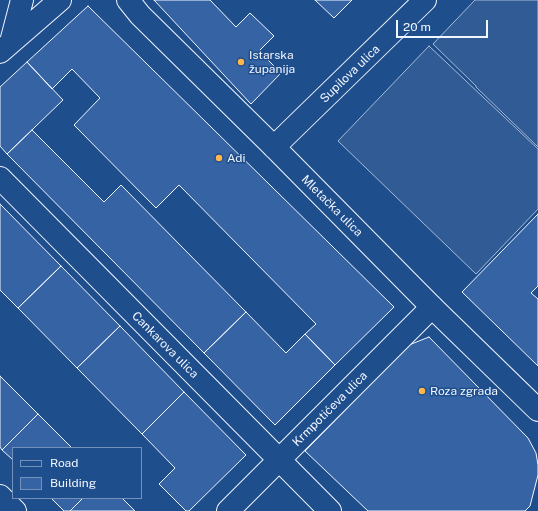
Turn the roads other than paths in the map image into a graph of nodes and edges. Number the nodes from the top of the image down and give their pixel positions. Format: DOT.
graph roads {
  1 [pos="22,0"];
  2 [pos="60,0"];
  3 [pos="128,0"];
  4 [pos="425,0"];
  5 [pos="6,47"];
  6 [pos="274,147"];
  7 [pos="0,178"];
  8 [pos="432,307"];
  9 [pos="538,410"];
  10 [pos="279,460"];
  11 [pos="0,496"];
  12 [pos="15,511"];
  13 [pos="228,511"];
  14 [pos="330,511"];
  1 -- 5 [label="street"];
  2 -- 5 [label="street"];
  3 -- 6 [label="street, Mletačka ulica"];
  4 -- 6 [label="street, Supilova ulica"];
  6 -- 8 [label="street, Mletačka ulica"];
  7 -- 10 [label="street, Cankarova ulica"];
  8 -- 9 [label="street, Mletačka ulica"];
  8 -- 10 [label="street, Krmpotićeva ulica"];
  10 -- 13 [label="street, Krmpotićeva ulica"];
  10 -- 14 [label="street, Cankarova ulica"];
  11 -- 12 [label="street"];
}
